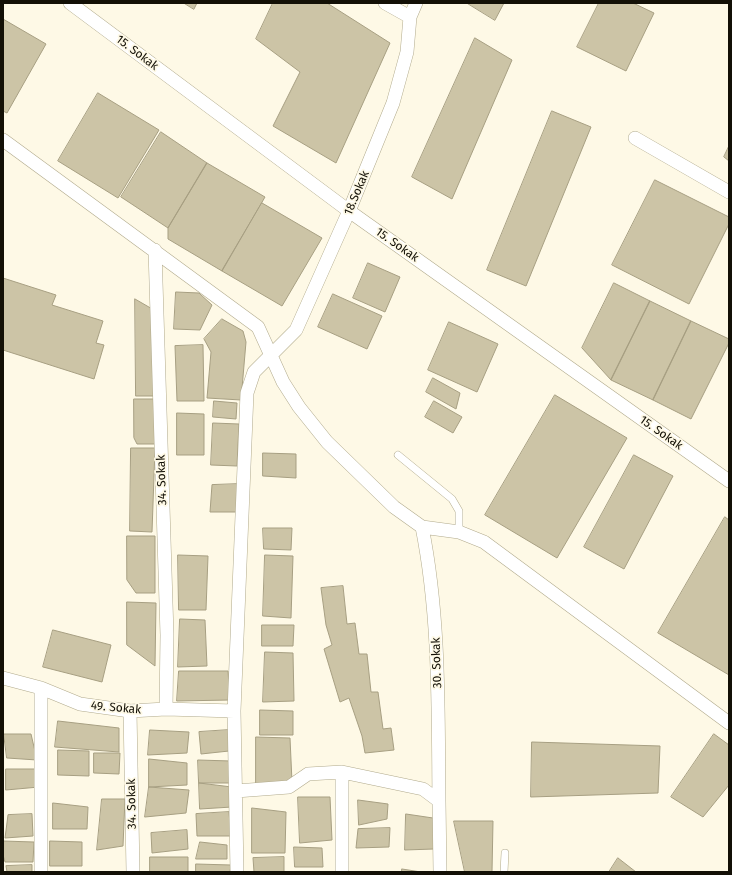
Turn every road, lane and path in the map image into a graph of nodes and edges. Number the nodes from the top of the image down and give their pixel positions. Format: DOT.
graph roads {
  1 [pos="70,3"];
  2 [pos="386,3"];
  3 [pos="416,3"];
  4 [pos="410,17"];
  5 [pos="635,138"];
  6 [pos="3,140"];
  7 [pos="729,192"];
  8 [pos="349,212"];
  9 [pos="155,250"];
  10 [pos="272,355"];
  11 [pos="398,456"];
  12 [pos="729,481"];
  13 [pos="422,527"];
  14 [pos="459,532"];
  15 [pos="3,678"];
  16 [pos="41,688"];
  17 [pos="166,709"];
  18 [pos="130,711"];
  19 [pos="234,711"];
  20 [pos="729,723"];
  21 [pos="342,772"];
  22 [pos="236,791"];
  23 [pos="439,801"];
  24 [pos="505,853"];
  25 [pos="40,872"];
  26 [pos="133,872"];
  27 [pos="237,872"];
  28 [pos="342,872"];
  29 [pos="440,872"];
  30 [pos="504,872"];
  1 -- 8 [label="street, 15. Sokak"];
  2 -- 4 [label="street"];
  3 -- 4 [label="street, 18.Sokak"];
  4 -- 8 [label="street, 18.Sokak"];
  5 -- 7 [label="street"];
  6 -- 9 [label="street"];
  8 -- 10 [label="street, 18.Sokak"];
  8 -- 12 [label="street, 15. Sokak"];
  9 -- 10 [label="street"];
  9 -- 17 [label="street, 34. Sokak"];
  10 -- 13 [label="street"];
  10 -- 19 [label="street, 18.Sokak"];
  11 -- 14 [label="lane"];
  13 -- 14 [label="street"];
  13 -- 23 [label="street, 30. Sokak"];
  14 -- 20 [label="street"];
  15 -- 16 [label="street, 49. Sokak"];
  16 -- 18 [label="street, 49. Sokak"];
  16 -- 25 [label="street"];
  17 -- 18 [label="street, 49. Sokak"];
  17 -- 19 [label="street, 49. Sokak"];
  18 -- 26 [label="street, 34. Sokak"];
  19 -- 22 [label="street, 18.Sokak"];
  21 -- 22 [label="street"];
  21 -- 23 [label="street"];
  21 -- 28 [label="street"];
  22 -- 27 [label="street, 18.Sokak"];
  23 -- 29 [label="street, 30. Sokak"];
  24 -- 30 [label="lane"];
}
